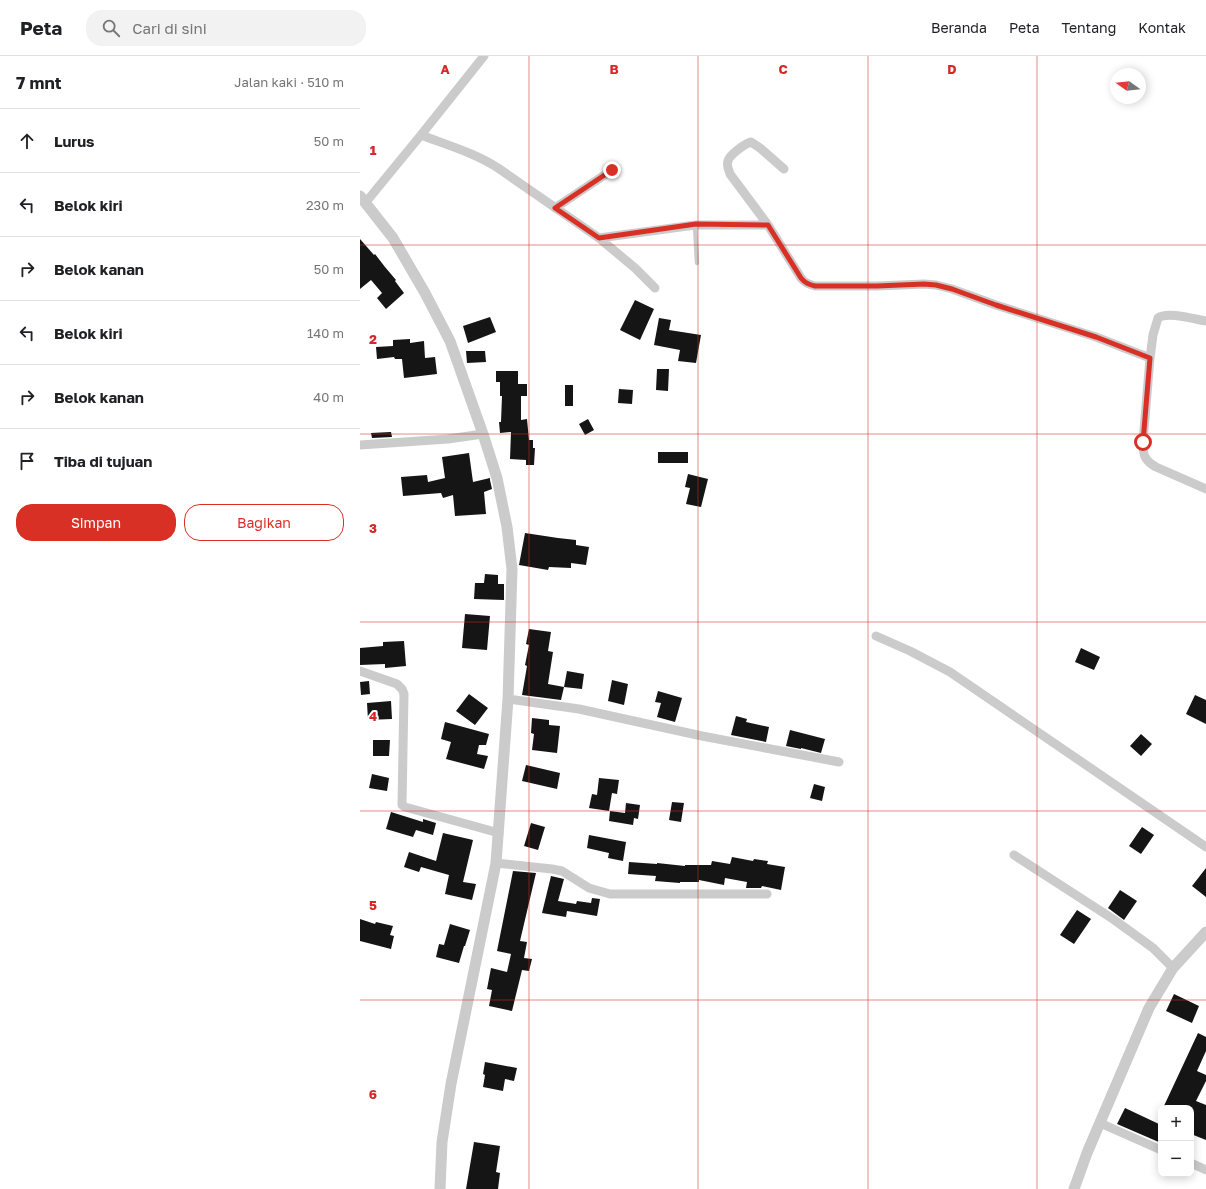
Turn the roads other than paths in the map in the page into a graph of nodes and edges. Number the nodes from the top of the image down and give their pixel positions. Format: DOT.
graph roads {
  1 [pos="484,56"];
  2 [pos="421,135"];
  3 [pos="784,169"];
  4 [pos="612,170"];
  5 [pos="363,199"];
  6 [pos="555,208"];
  7 [pos="696,224"];
  8 [pos="768,225"];
  9 [pos="599,238"];
  10 [pos="697,263"];
  11 [pos="655,288"];
  12 [pos="1206,321"];
  13 [pos="1150,358"];
  14 [pos="484,434"];
  15 [pos="360,445"];
  16 [pos="1206,489"];
  17 [pos="876,636"];
  18 [pos="360,671"];
  19 [pos="508,699"];
  20 [pos="839,762"];
  21 [pos="499,833"];
  22 [pos="1206,847"];
  23 [pos="1014,855"];
  24 [pos="496,863"];
  25 [pos="767,894"];
  26 [pos="1206,932"];
  27 [pos="1173,968"];
  28 [pos="1100,1123"];
  29 [pos="1158,1149"];
  30 [pos="1194,1164"];
  31 [pos="1206,1170"];
  32 [pos="440,1189"];
  33 [pos="1074,1189"];
  1 -- 2 [label="street"];
  2 -- 5 [label="street"];
  2 -- 6 [label="street"];
  3 -- 8 [label="street"];
  4 -- 6 [label="street"];
  5 -- 14 [label="street"];
  6 -- 9 [label="street"];
  7 -- 8 [label="street"];
  7 -- 9 [label="street"];
  7 -- 10 [label="lane"];
  8 -- 13 [label="street"];
  9 -- 11 [label="street"];
  12 -- 13 [label="street"];
  13 -- 16 [label="street"];
  14 -- 15 [label="street"];
  14 -- 19 [label="street"];
  17 -- 22 [label="street"];
  18 -- 21 [label="street"];
  19 -- 20 [label="street"];
  19 -- 21 [label="street"];
  21 -- 24 [label="street"];
  23 -- 27 [label="street"];
  24 -- 25 [label="street"];
  24 -- 32 [label="street"];
  26 -- 27 [label="street"];
  27 -- 28 [label="street"];
  28 -- 29 [label="street"];
  28 -- 33 [label="street"];
  30 -- 31 [label="street"];
}
